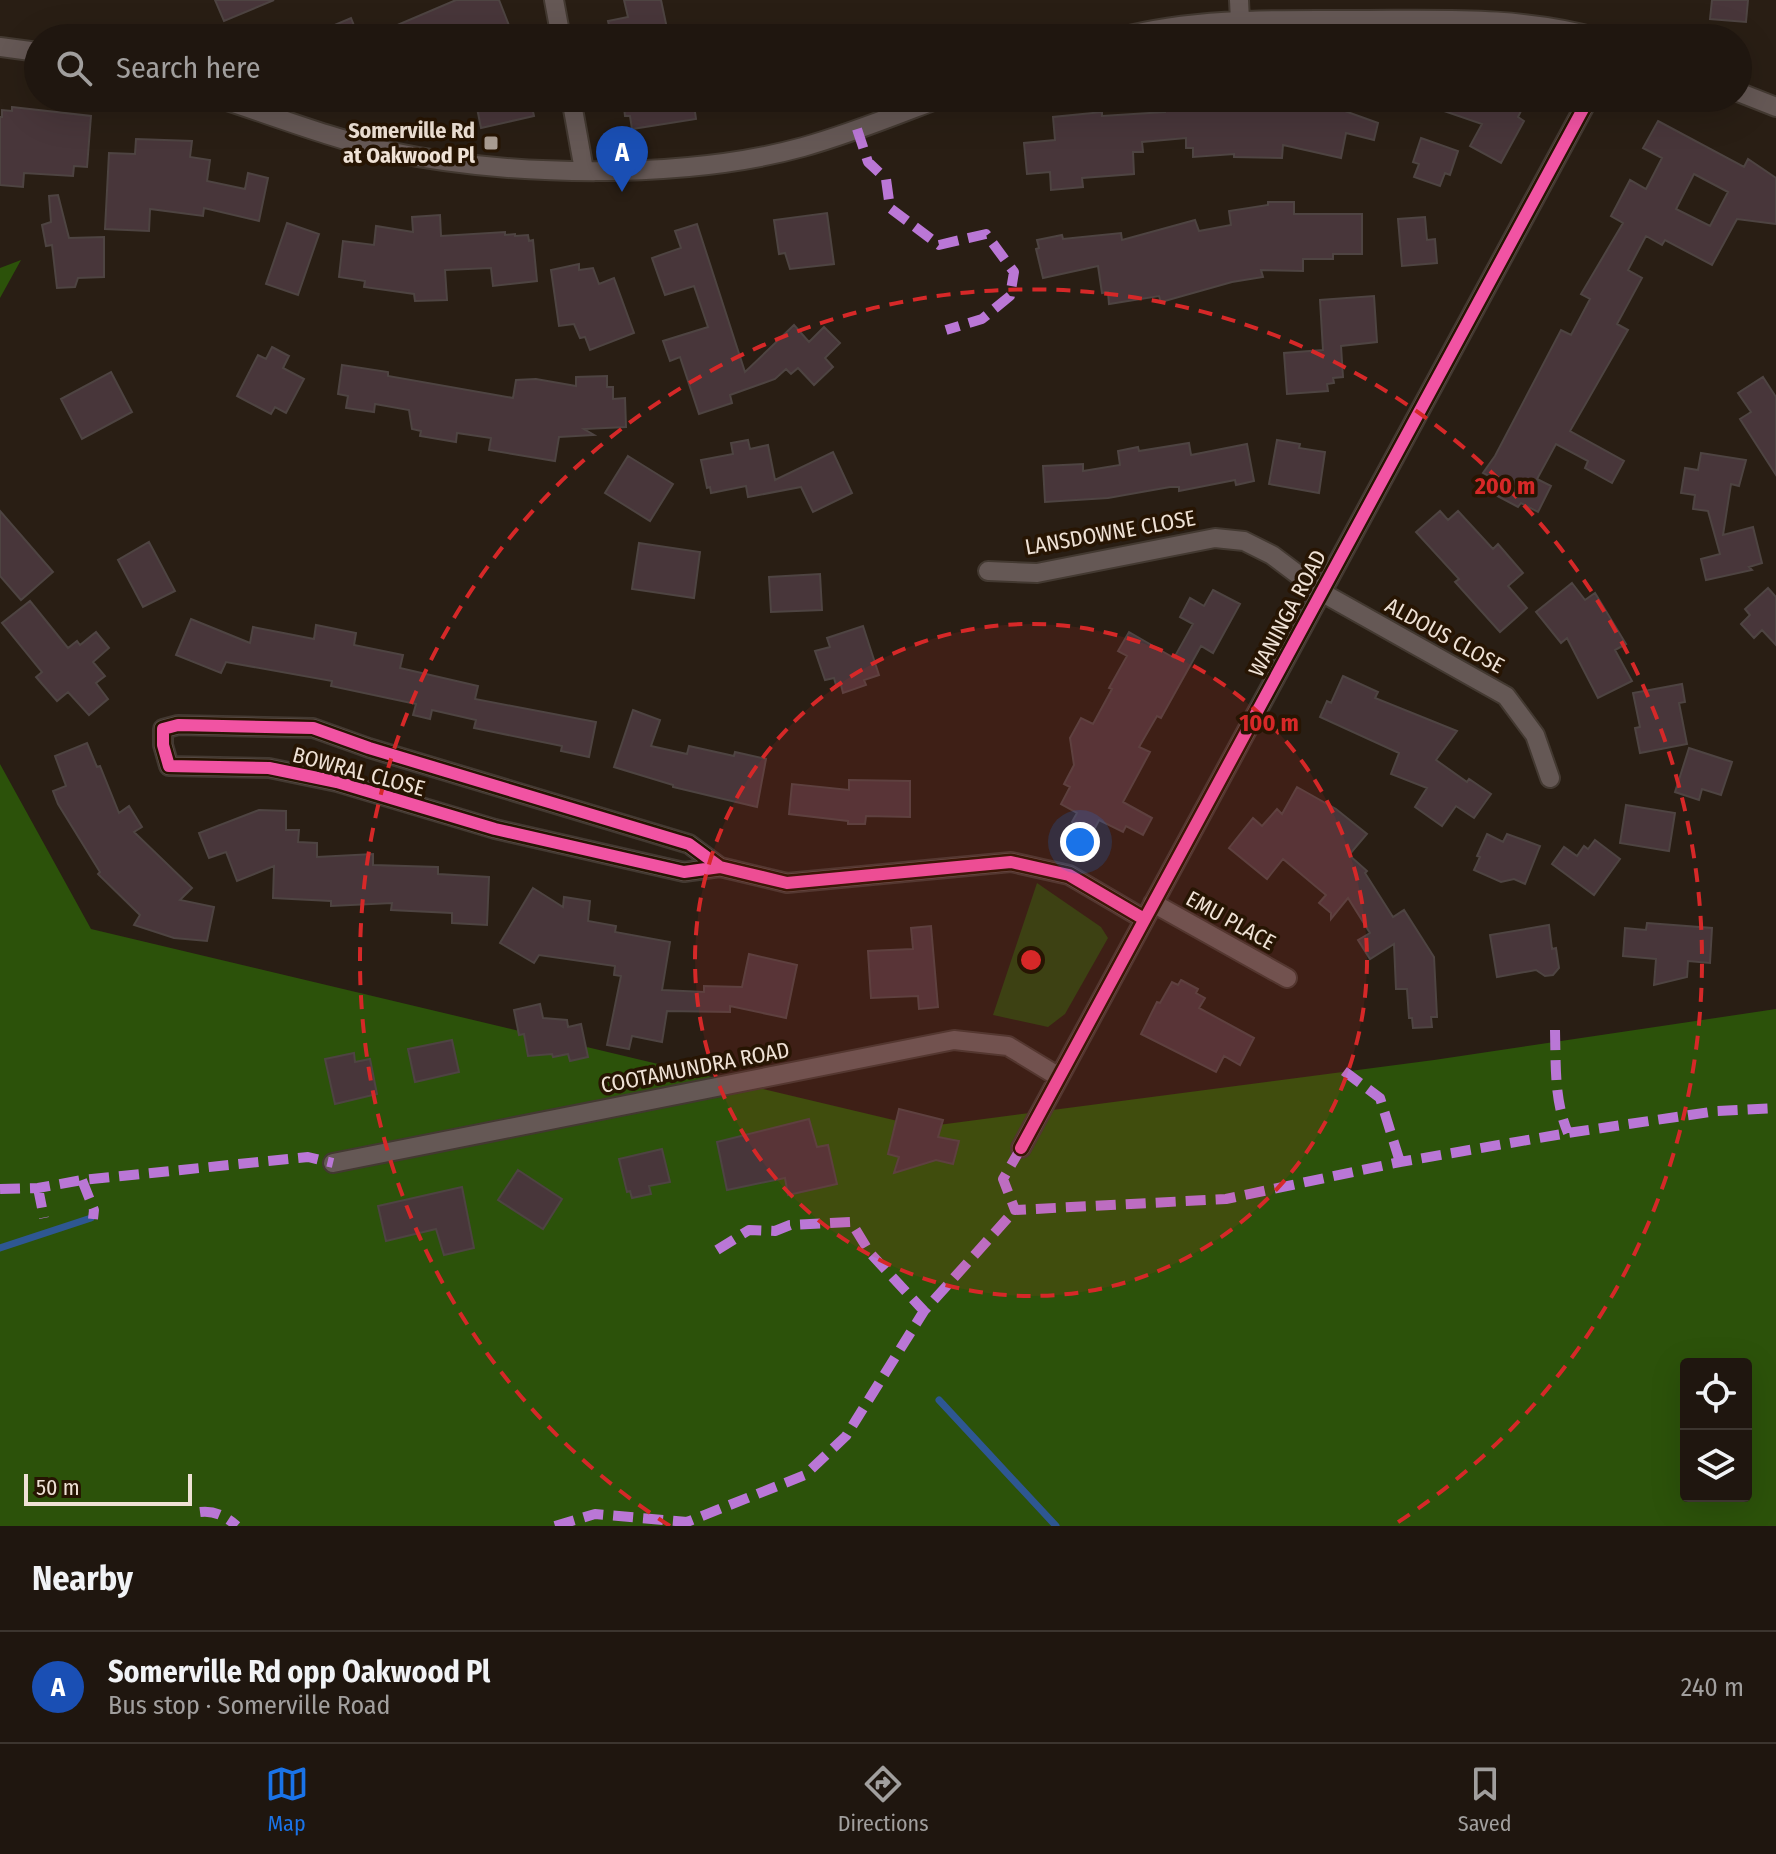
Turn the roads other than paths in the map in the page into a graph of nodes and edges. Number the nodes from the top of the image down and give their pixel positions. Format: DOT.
graph roads {
  1 [pos="554,0"];
  2 [pos="1239,0"];
  3 [pos="1493,0"];
  4 [pos="1492,20"];
  5 [pos="1240,21"];
  6 [pos="558,24"];
  7 [pos="1200,24"];
  8 [pos="1516,24"];
  9 [pos="0,47"];
  10 [pos="24,50"];
  11 [pos="1752,98"];
  12 [pos="1776,107"];
  13 [pos="263,112"];
  14 [pos="574,112"];
  15 [pos="905,112"];
  16 [pos="1581,112"];
  17 [pos="584,170"];
  18 [pos="988,571"];
  19 [pos="1321,592"];
  20 [pos="1550,778"];
  21 [pos="720,867"];
  22 [pos="1148,911"];
  23 [pos="1287,978"];
  24 [pos="1059,1077"];
  25 [pos="1021,1148"];
  26 [pos="333,1163"];
  1 -- 6 [label="street"];
  2 -- 5 [label="street"];
  3 -- 4 [label="street"];
  4 -- 5 [label="street"];
  4 -- 8 [label="street"];
  5 -- 7 [label="street"];
  9 -- 10 [label="street"];
  11 -- 12 [label="street"];
  13 -- 17 [label="street"];
  14 -- 17 [label="street"];
  15 -- 17 [label="street"];
  16 -- 19 [label="street, WANINGA ROAD"];
  18 -- 19 [label="street, LANSDOWNE CLOSE"];
  19 -- 20 [label="street, ALDOUS CLOSE"];
  19 -- 22 [label="street, WANINGA ROAD"];
  21 -- 21 [label="street, BOWRAL CLOSE"];
  21 -- 22 [label="street, BOWRAL CLOSE"];
  22 -- 23 [label="street, EMU PLACE"];
  22 -- 24 [label="street, WANINGA ROAD"];
  24 -- 25 [label="street, WANINGA ROAD"];
  24 -- 26 [label="street, COOTAMUNDRA ROAD"];
}
